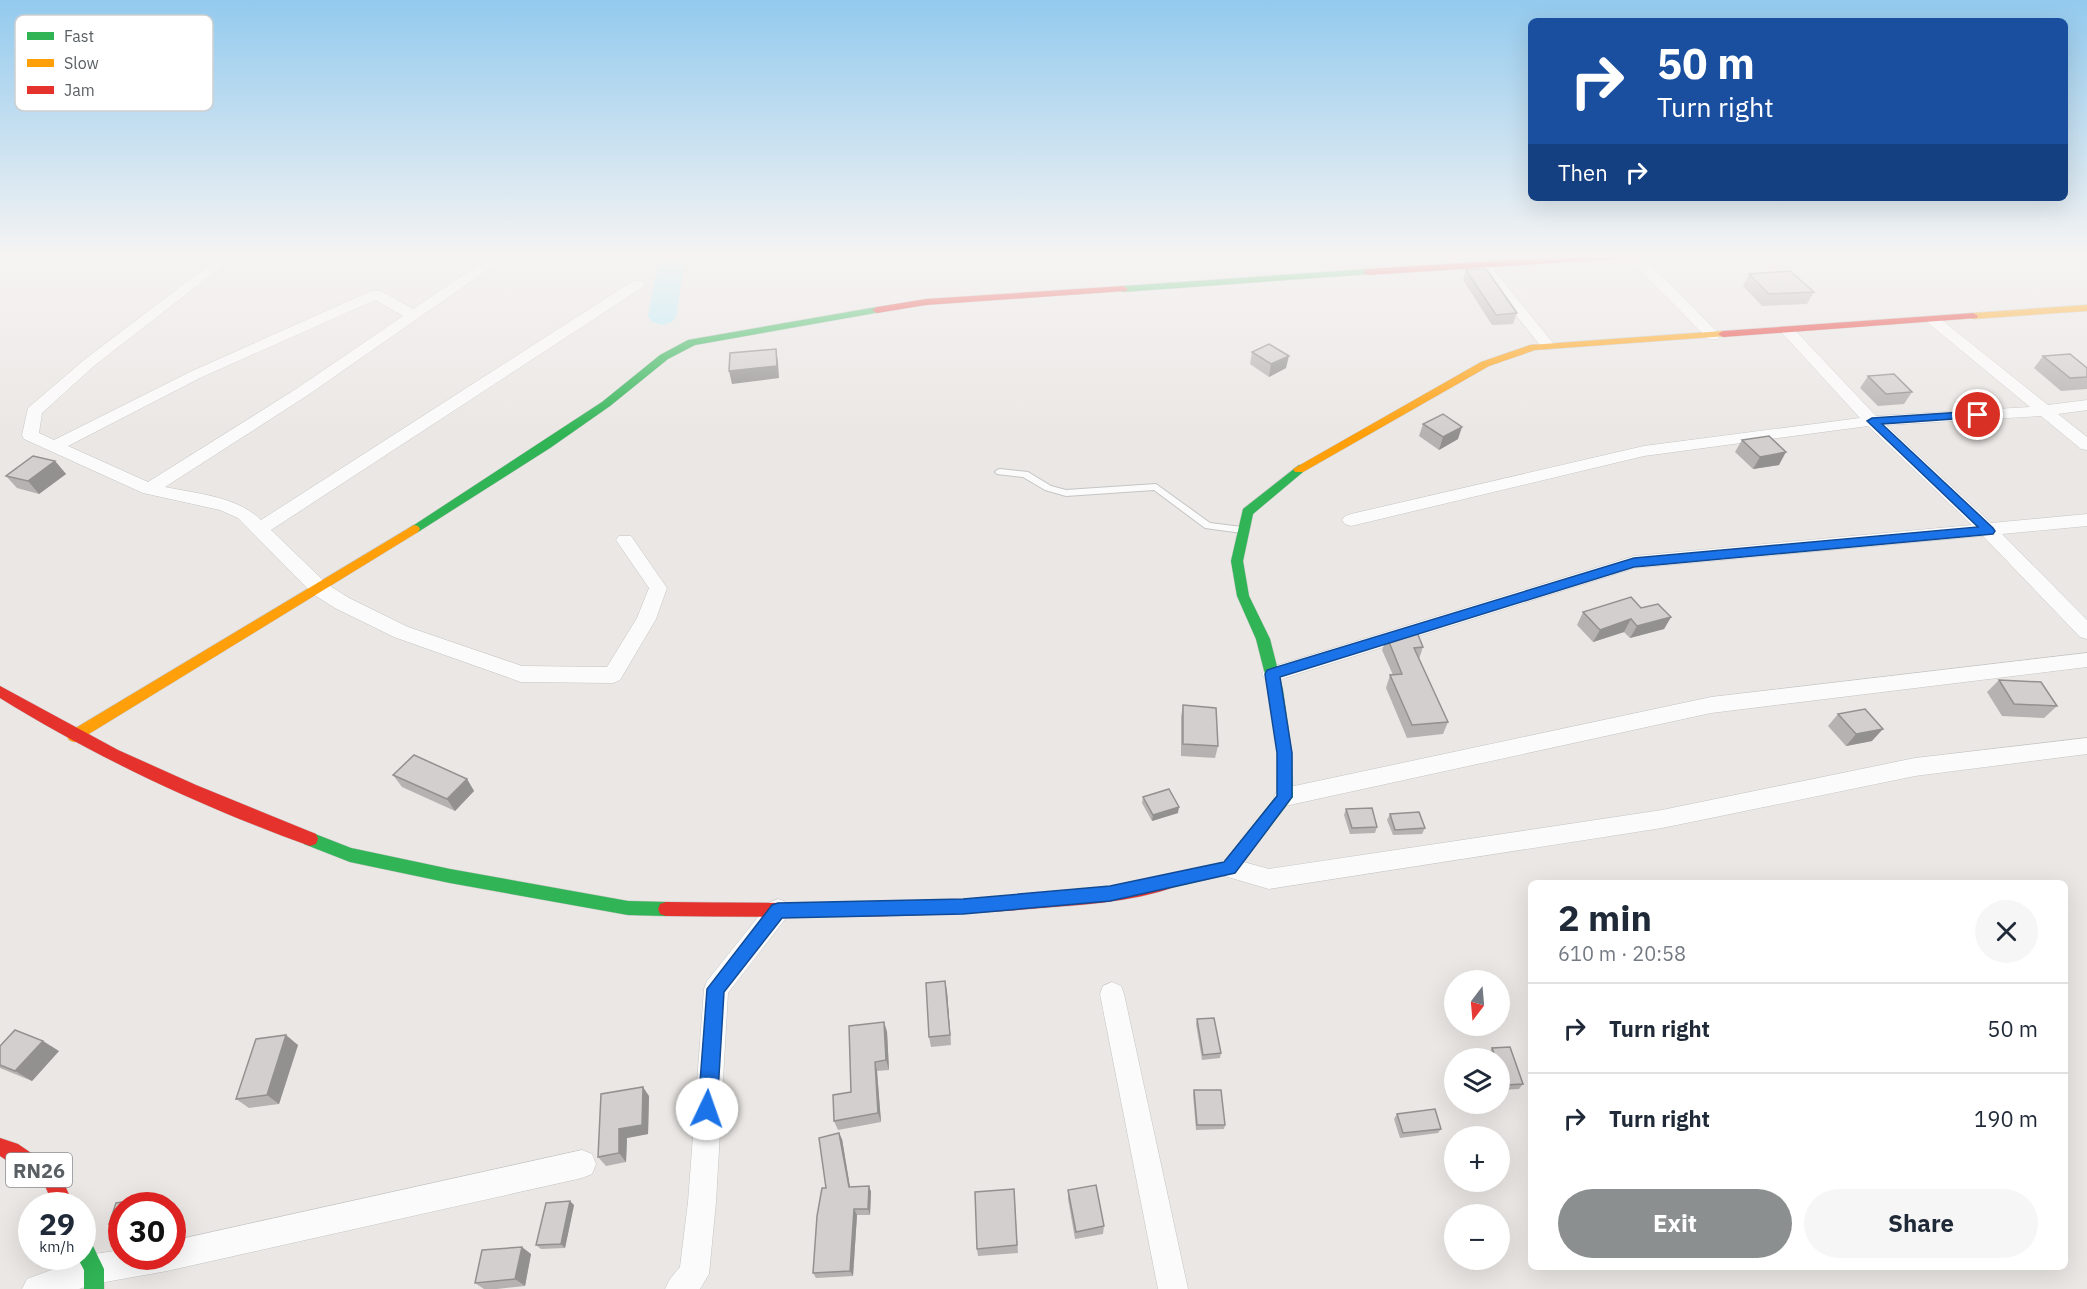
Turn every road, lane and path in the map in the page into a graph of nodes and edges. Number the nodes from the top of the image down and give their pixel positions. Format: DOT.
graph roads {
  1 [pos="153,314"];
  2 [pos="331,314"];
  3 [pos="592,314"];
  4 [pos="852,314"];
  5 [pos="1522,314"];
  6 [pos="1692,314"];
  7 [pos="2008,314"];
  8 [pos="412,315"];
  9 [pos="1933,320"];
  10 [pos="1788,331"];
  11 [pos="1713,336"];
  12 [pos="1548,346"];
  13 [pos="2087,405"];
  14 [pos="2042,411"];
  15 [pos="1872,421"];
  16 [pos="2087,445"];
  17 [pos="54,446"];
  18 [pos="1000,472"];
  19 [pos="149,489"];
  20 [pos="1352,520"];
  21 [pos="2087,520"];
  22 [pos="259,530"];
  23 [pos="1242,530"];
  24 [pos="1989,531"];
  25 [pos="625,540"];
  26 [pos="320,589"];
  27 [pos="2087,632"];
  28 [pos="2087,660"];
  29 [pos="1272,674"];
  30 [pos="0,691"];
  31 [pos="74,736"];
  32 [pos="2087,746"];
  33 [pos="1285,797"];
  34 [pos="1229,868"];
  35 [pos="778,910"];
  36 [pos="1112,994"];
  37 [pos="0,1147"];
  38 [pos="582,1164"];
  39 [pos="58,1192"];
  40 [pos="186,1253"];
  41 [pos="85,1270"];
  42 [pos="37,1289"];
  43 [pos="681,1289"];
  44 [pos="1173,1289"];
  1 -- 17 [label="street"];
  2 -- 17 [label="street"];
  3 -- 22 [label="street"];
  4 -- 26 [label="street"];
  5 -- 12 [label="street"];
  6 -- 11 [label="street"];
  7 -- 9 [label="street"];
  8 -- 19 [label="street"];
  9 -- 10 [label="street"];
  9 -- 14 [label="street"];
  10 -- 11 [label="street"];
  10 -- 15 [label="street"];
  11 -- 12 [label="street"];
  12 -- 23 [label="street"];
  13 -- 14 [label="street"];
  14 -- 15 [label="street"];
  14 -- 16 [label="street"];
  15 -- 20 [label="street"];
  15 -- 24 [label="street"];
  17 -- 19 [label="street"];
  18 -- 23 [label="lane"];
  19 -- 22 [label="street"];
  21 -- 24 [label="street"];
  22 -- 26 [label="street"];
  23 -- 29 [label="street"];
  24 -- 27 [label="street"];
  24 -- 29 [label="street"];
  25 -- 26 [label="street"];
  26 -- 31 [label="street"];
  28 -- 33 [label="street"];
  29 -- 33 [label="street"];
  30 -- 31 [label="street"];
  31 -- 35 [label="street"];
  32 -- 34 [label="street"];
  33 -- 34 [label="street"];
  34 -- 35 [label="street"];
  35 -- 43 [label="street"];
  36 -- 44 [label="street"];
  37 -- 39 [label="street, RN26"];
  38 -- 40 [label="street"];
  41 -- 42 [label="street"];
}
